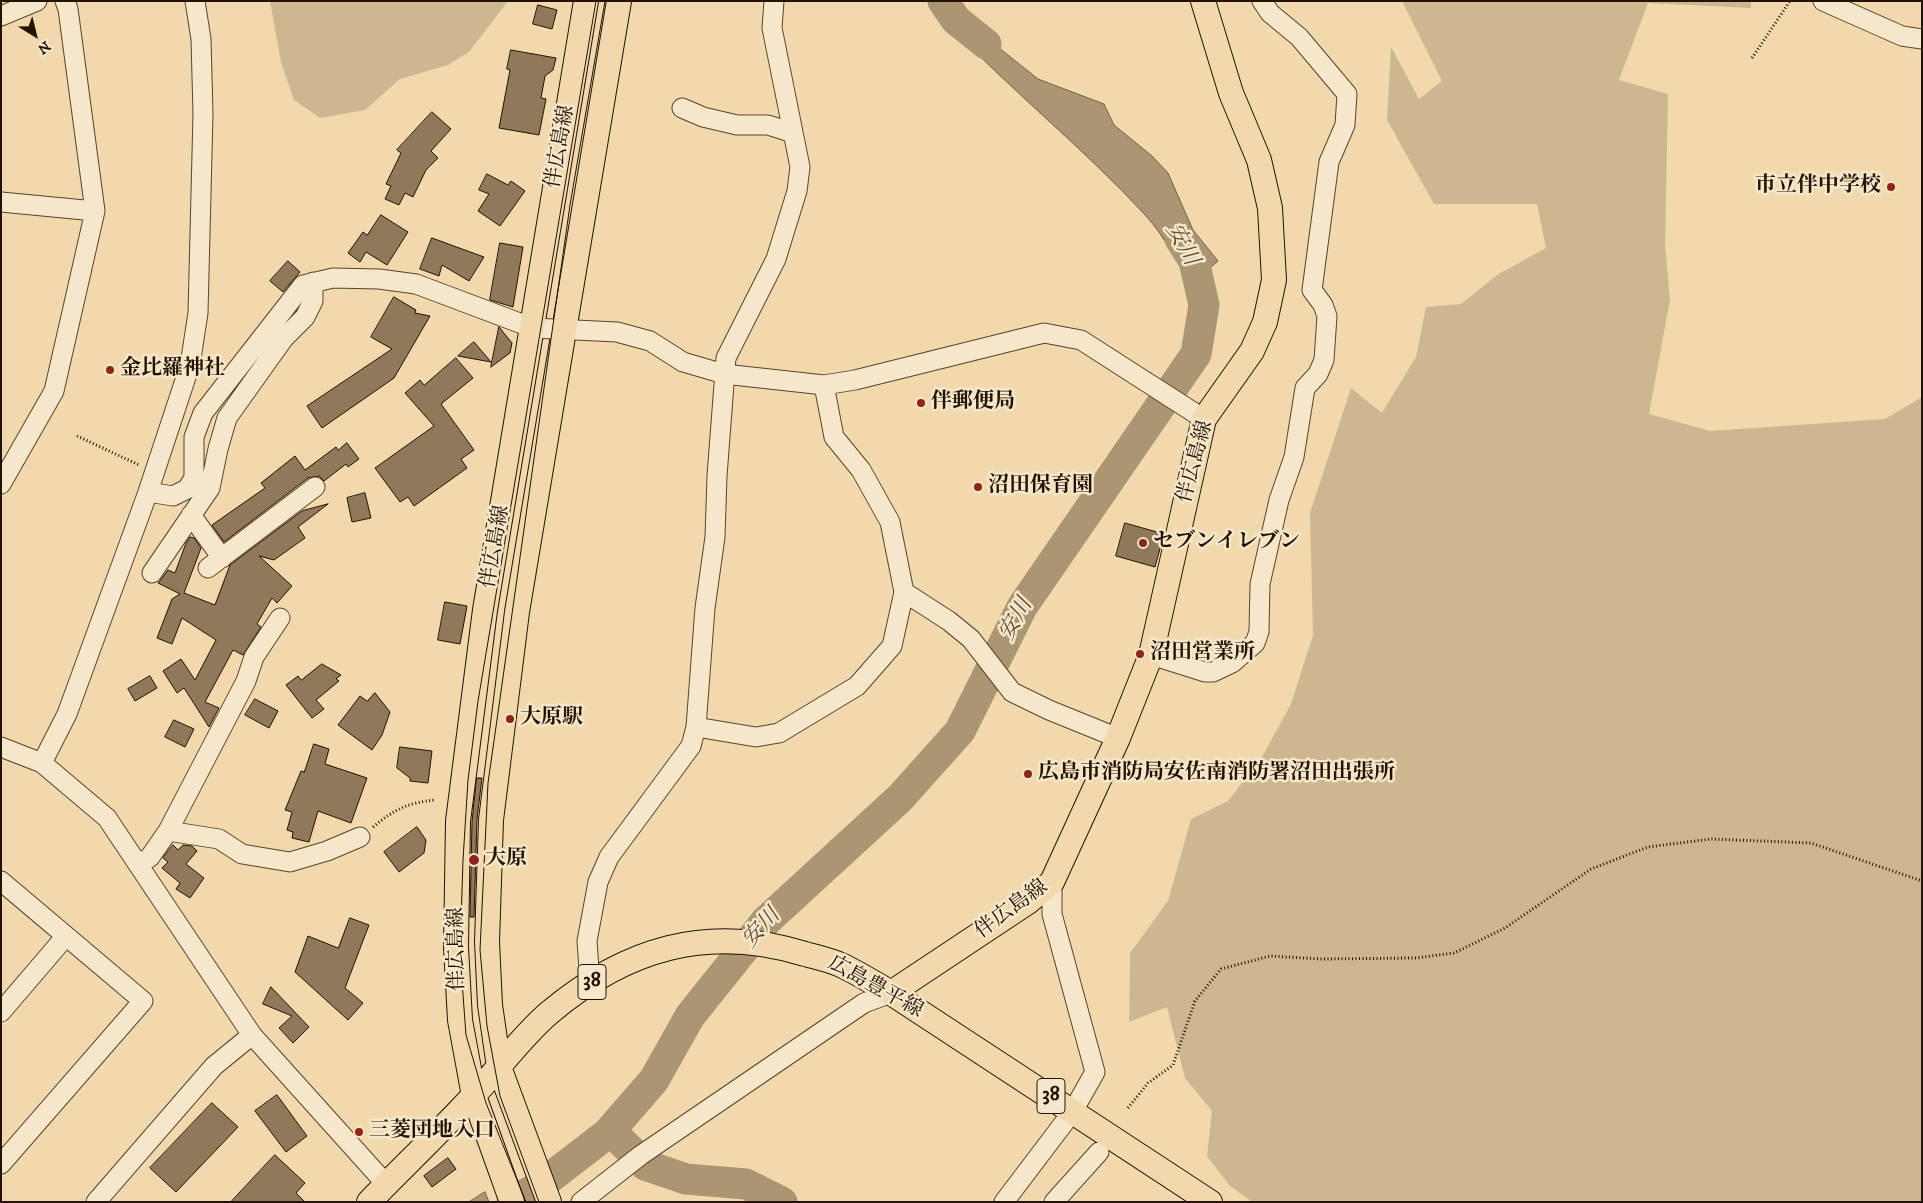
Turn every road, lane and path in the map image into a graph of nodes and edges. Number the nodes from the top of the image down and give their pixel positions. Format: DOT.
graph roads {
  1 [pos="37,1"];
  2 [pos="65,1"];
  3 [pos="195,1"];
  4 [pos="586,1"];
  5 [pos="619,1"];
  6 [pos="774,1"];
  7 [pos="1203,1"];
  8 [pos="1262,1"];
  9 [pos="1790,1"];
  10 [pos="1823,1"];
  11 [pos="1,16"];
  12 [pos="1922,39"];
  13 [pos="1752,58"];
  14 [pos="682,108"];
  15 [pos="793,134"];
  16 [pos="1,202"];
  17 [pos="95,211"];
  18 [pos="312,282"];
  19 [pos="533,328"];
  20 [pos="565,330"];
  21 [pos="724,374"];
  22 [pos="824,385"];
  23 [pos="1199,415"];
  24 [pos="77,436"];
  25 [pos="141,466"];
  26 [pos="1,484"];
  27 [pos="315,487"];
  28 [pos="148,492"];
  29 [pos="191,515"];
  30 [pos="152,573"];
  31 [pos="904,592"];
  32 [pos="485,610"];
  33 [pos="517,612"];
  34 [pos="280,618"];
  35 [pos="1151,655"];
  36 [pos="696,727"];
  37 [pos="1118,738"];
  38 [pos="1,747"];
  39 [pos="42,763"];
  40 [pos="435,800"];
  41 [pos="168,831"];
  42 [pos="360,837"];
  43 [pos="140,864"];
  44 [pos="1,881"];
  45 [pos="1922,881"];
  46 [pos="1052,882"];
  47 [pos="66,936"];
  48 [pos="590,983"];
  49 [pos="891,992"];
  50 [pos="1,1012"];
  51 [pos="252,1036"];
  52 [pos="499,1067"];
  53 [pos="474,1096"];
  54 [pos="1128,1108"];
  55 [pos="1073,1110"];
  56 [pos="1099,1152"];
  57 [pos="1,1164"];
  58 [pos="386,1184"];
  59 [pos="96,1202"];
  60 [pos="369,1202"];
  61 [pos="512,1202"];
  62 [pos="549,1202"];
  63 [pos="581,1202"];
  64 [pos="1004,1202"];
  65 [pos="1054,1202"];
  66 [pos="1210,1202"];
  1 -- 11 [label="street"];
  2 -- 17 [label="street"];
  3 -- 28 [label="street"];
  4 -- 19 [label="main road, 伴広島線"];
  5 -- 20 [label="main road, 伴広島線"];
  6 -- 15 [label="street"];
  7 -- 23 [label="main road, 伴広島線"];
  8 -- 35 [label="street"];
  9 -- 13 [label="path"];
  10 -- 12 [label="street"];
  14 -- 15 [label="street"];
  15 -- 21 [label="street"];
  16 -- 17 [label="street"];
  17 -- 26 [label="street"];
  18 -- 19 [label="street"];
  18 -- 28 [label="street"];
  18 -- 29 [label="street"];
  19 -- 20 [label="street"];
  19 -- 32 [label="main road, 伴広島線"];
  20 -- 21 [label="street"];
  20 -- 33 [label="main road, 伴広島線"];
  21 -- 22 [label="street"];
  21 -- 36 [label="street"];
  22 -- 23 [label="street"];
  22 -- 31 [label="street"];
  23 -- 35 [label="main road, 伴広島線"];
  24 -- 25 [label="path"];
  27 -- 29 [label="street"];
  28 -- 39 [label="street"];
  29 -- 30 [label="street"];
  31 -- 36 [label="street"];
  31 -- 37 [label="street"];
  32 -- 33 [label="main road"];
  32 -- 53 [label="main road, 伴広島線"];
  33 -- 52 [label="main road, 伴広島線"];
  34 -- 41 [label="street"];
  35 -- 37 [label="main road, 伴広島線"];
  36 -- 48 [label="street"];
  37 -- 46 [label="main road, 伴広島線"];
  38 -- 39 [label="street"];
  39 -- 43 [label="street"];
  40 -- 42 [label="path"];
  41 -- 42 [label="street"];
  41 -- 43 [label="street"];
  43 -- 51 [label="street"];
  44 -- 47 [label="street"];
  45 -- 54 [label="path"];
  46 -- 49 [label="main road, 伴広島線"];
  46 -- 55 [label="street"];
  47 -- 50 [label="street"];
  47 -- 57 [label="street"];
  48 -- 49 [label="main road, 広島豊平線 / 38"];
  48 -- 52 [label="main road, 広島豊平線 / 38"];
  49 -- 55 [label="main road, 広島豊平線 / 38"];
  49 -- 63 [label="street"];
  51 -- 58 [label="street"];
  51 -- 59 [label="street"];
  52 -- 53 [label="main road, 広島豊平線 / 38"];
  52 -- 62 [label="main road"];
  53 -- 58 [label="main road, 広島豊平線 / 38"];
  53 -- 61 [label="main road"];
  55 -- 64 [label="street"];
  55 -- 66 [label="main road, 広島豊平線 / 38"];
  56 -- 65 [label="street"];
  58 -- 60 [label="main road, 広島豊平線 / 38"];
}
